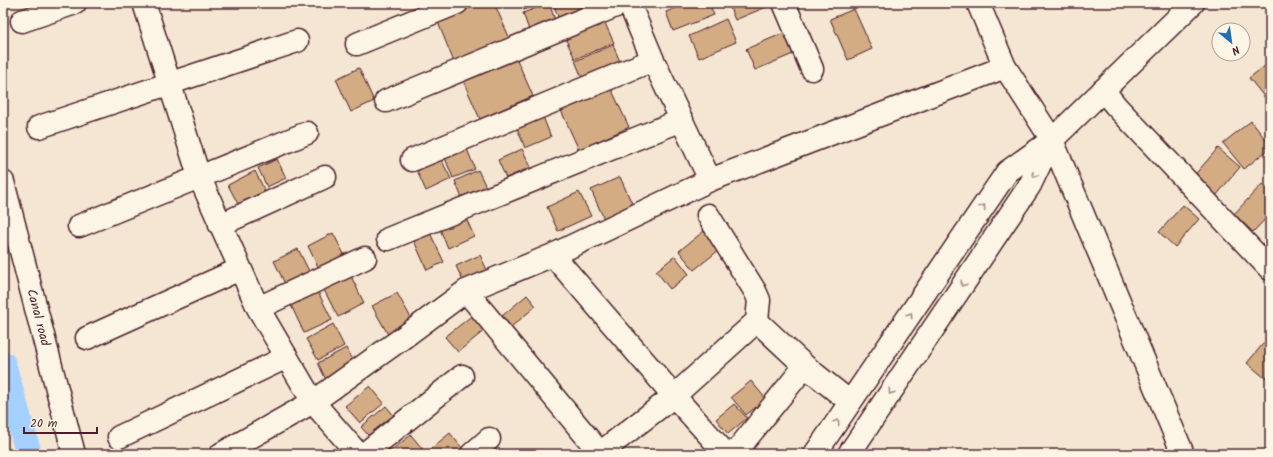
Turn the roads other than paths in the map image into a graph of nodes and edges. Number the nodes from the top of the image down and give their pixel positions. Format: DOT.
graph roads {
  1 [pos="75,3"];
  2 [pos="144,3"];
  3 [pos="457,3"];
  4 [pos="623,3"];
  5 [pos="629,3"];
  6 [pos="784,3"];
  7 [pos="978,3"];
  8 [pos="1193,3"];
  9 [pos="22,21"];
  10 [pos="297,42"];
  11 [pos="357,44"];
  12 [pos="653,60"];
  13 [pos="1005,66"];
  14 [pos="812,69"];
  15 [pos="169,83"];
  16 [pos="1103,90"];
  17 [pos="386,101"];
  18 [pos="682,120"];
  19 [pos="39,127"];
  20 [pos="308,133"];
  21 [pos="1052,140"];
  22 [pos="412,160"];
  23 [pos="199,176"];
  24 [pos="325,177"];
  25 [pos="710,180"];
  26 [pos="3,182"];
  27 [pos="708,215"];
  28 [pos="220,225"];
  29 [pos="79,226"];
  30 [pos="388,239"];
  31 [pos="553,255"];
  32 [pos="365,258"];
  33 [pos="240,269"];
  34 [pos="1270,269"];
  35 [pos="466,291"];
  36 [pos="258,308"];
  37 [pos="757,321"];
  38 [pos="87,338"];
  39 [pos="287,358"];
  40 [pos="805,366"];
  41 [pos="462,376"];
  42 [pos="674,396"];
  43 [pos="313,402"];
  44 [pos="850,402"];
  45 [pos="119,437"];
  46 [pos="489,439"];
  47 [pos="601,453"];
  48 [pos="74,454"];
  49 [pos="221,454"];
  50 [pos="358,454"];
  51 [pos="364,454"];
  52 [pos="472,454"];
  53 [pos="726,454"];
  54 [pos="734,454"];
  55 [pos="815,454"];
  56 [pos="849,454"];
  57 [pos="1183,454"];
  1 -- 9 [label="street"];
  2 -- 15 [label="street"];
  3 -- 11 [label="street"];
  4 -- 17 [label="street"];
  5 -- 12 [label="street"];
  6 -- 14 [label="street"];
  7 -- 13 [label="street"];
  8 -- 16 [label="street"];
  10 -- 15 [label="street"];
  12 -- 18 [label="street"];
  12 -- 22 [label="street"];
  13 -- 21 [label="street"];
  13 -- 25 [label="street"];
  15 -- 19 [label="street"];
  15 -- 23 [label="street"];
  16 -- 21 [label="street"];
  16 -- 34 [label="street"];
  18 -- 25 [label="street"];
  18 -- 30 [label="street"];
  20 -- 23 [label="street"];
  44 -- 21 [label="street, one-way"];
  21 -- 56 [label="street, one-way"];
  21 -- 57 [label="street"];
  23 -- 28 [label="street"];
  23 -- 29 [label="street"];
  24 -- 28 [label="street"];
  25 -- 31 [label="street"];
  26 -- 48 [label="street, Canal road"];
  27 -- 37 [label="street"];
  28 -- 33 [label="street"];
  31 -- 35 [label="street"];
  31 -- 42 [label="street"];
  32 -- 36 [label="street"];
  33 -- 36 [label="street"];
  33 -- 38 [label="street"];
  35 -- 43 [label="street"];
  35 -- 47 [label="street"];
  36 -- 39 [label="street"];
  37 -- 40 [label="street"];
  37 -- 42 [label="street"];
  39 -- 43 [label="street"];
  39 -- 45 [label="street"];
  40 -- 44 [label="street"];
  40 -- 54 [label="street"];
  41 -- 51 [label="street"];
  42 -- 47 [label="street"];
  42 -- 53 [label="street"];
  43 -- 49 [label="street"];
  43 -- 50 [label="street"];
  55 -- 44 [label="street, one-way"];
  46 -- 52 [label="street"];
}
